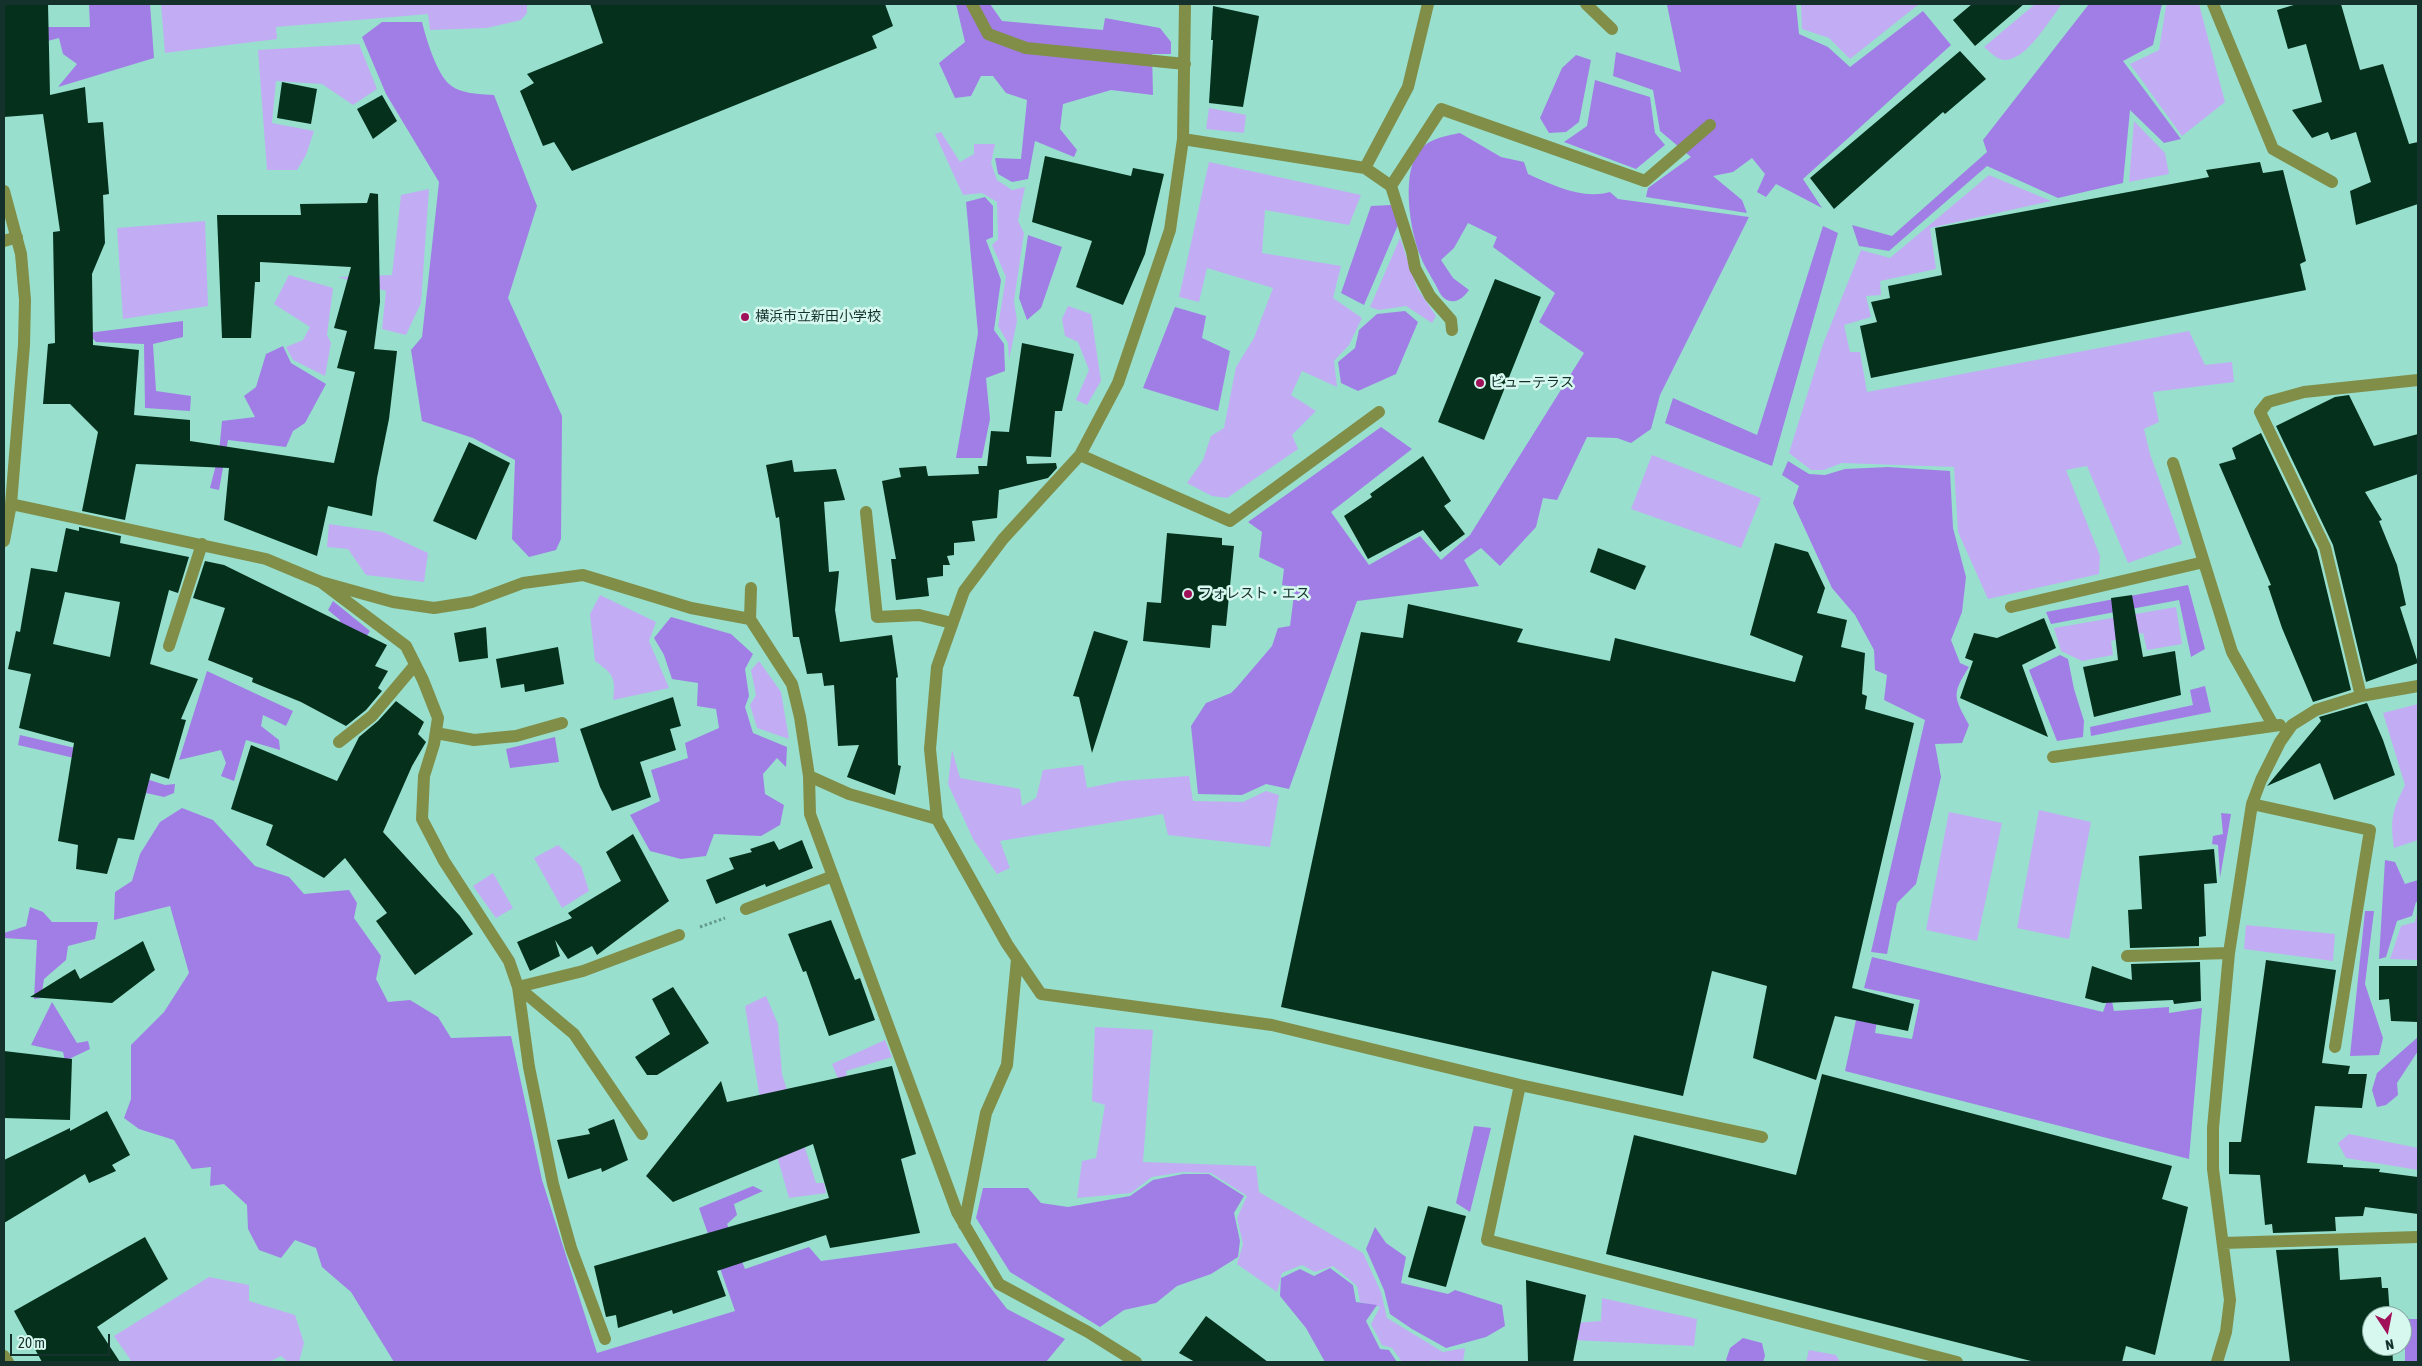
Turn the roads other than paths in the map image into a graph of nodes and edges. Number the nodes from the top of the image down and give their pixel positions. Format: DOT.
graph roads {
  1 [pos="972,4"];
  2 [pos="1185,4"];
  3 [pos="1428,4"];
  4 [pos="1586,4"];
  5 [pos="2213,4"];
  6 [pos="1612,29"];
  7 [pos="1186,64"];
  8 [pos="1710,125"];
  9 [pos="1182,140"];
  10 [pos="1365,168"];
  11 [pos="2332,182"];
  12 [pos="1391,186"];
  13 [pos="4,191"];
  14 [pos="17,237"];
  15 [pos="4,241"];
  16 [pos="1452,330"];
  17 [pos="2418,380"];
  18 [pos="1379,412"];
  19 [pos="1080,455"];
  20 [pos="2173,463"];
  21 [pos="11,504"];
  22 [pos="866,512"];
  23 [pos="4,541"];
  24 [pos="202,544"];
  25 [pos="2204,562"];
  26 [pos="321,582"];
  27 [pos="751,588"];
  28 [pos="2011,607"];
  29 [pos="750,619"];
  30 [pos="952,623"];
  31 [pos="169,646"];
  32 [pos="415,665"];
  33 [pos="2418,686"];
  34 [pos="2361,696"];
  35 [pos="562,723"];
  36 [pos="2273,725"];
  37 [pos="2292,725"];
  38 [pos="436,733"];
  39 [pos="339,742"];
  40 [pos="2053,756"];
  41 [pos="809,776"];
  42 [pos="2252,804"];
  43 [pos="937,819"];
  44 [pos="833,876"];
  45 [pos="746,909"];
  46 [pos="679,935"];
  47 [pos="2229,953"];
  48 [pos="2127,956"];
  49 [pos="1018,959"];
  50 [pos="518,987"];
  51 [pos="2335,1047"];
  52 [pos="1520,1085"];
  53 [pos="642,1134"];
  54 [pos="1762,1137"];
  55 [pos="964,1225"];
  56 [pos="2418,1237"];
  57 [pos="2223,1243"];
  58 [pos="605,1339"];
  59 [pos="4,1356"];
  60 [pos="8,1362"];
  61 [pos="1136,1362"];
  62 [pos="1957,1362"];
  63 [pos="2217,1362"];
  1 -- 7 [label="street"];
  2 -- 7 [label="street"];
  3 -- 10 [label="street"];
  4 -- 6 [label="street"];
  5 -- 11 [label="street"];
  7 -- 9 [label="street"];
  8 -- 12 [label="street"];
  9 -- 10 [label="street"];
  9 -- 19 [label="street"];
  10 -- 12 [label="street"];
  12 -- 16 [label="street"];
  13 -- 14 [label="street"];
  14 -- 15 [label="street"];
  14 -- 21 [label="street"];
  17 -- 34 [label="street"];
  18 -- 19 [label="street"];
  19 -- 30 [label="street"];
  20 -- 25 [label="street"];
  21 -- 23 [label="street"];
  21 -- 24 [label="street"];
  22 -- 30 [label="street"];
  24 -- 26 [label="street"];
  24 -- 31 [label="street"];
  25 -- 28 [label="street"];
  25 -- 36 [label="street"];
  26 -- 29 [label="street"];
  26 -- 32 [label="street"];
  27 -- 29 [label="street"];
  29 -- 41 [label="street"];
  30 -- 43 [label="street"];
  32 -- 38 [label="street"];
  32 -- 39 [label="street"];
  33 -- 34 [label="street"];
  34 -- 37 [label="street"];
  35 -- 38 [label="street"];
  36 -- 37 [label="street"];
  36 -- 40 [label="street"];
  37 -- 42 [label="street"];
  38 -- 50 [label="street"];
  41 -- 43 [label="street"];
  41 -- 44 [label="street"];
  42 -- 47 [label="street"];
  42 -- 51 [label="street"];
  43 -- 49 [label="street"];
  44 -- 45 [label="street"];
  44 -- 55 [label="street"];
  46 -- 50 [label="street"];
  47 -- 48 [label="street"];
  47 -- 57 [label="street"];
  49 -- 52 [label="street"];
  49 -- 55 [label="street"];
  50 -- 53 [label="street"];
  50 -- 58 [label="street"];
  52 -- 54 [label="street"];
  52 -- 62 [label="street"];
  55 -- 61 [label="street"];
  56 -- 57 [label="street"];
  57 -- 63 [label="street"];
  59 -- 60 [label="street"];
}
